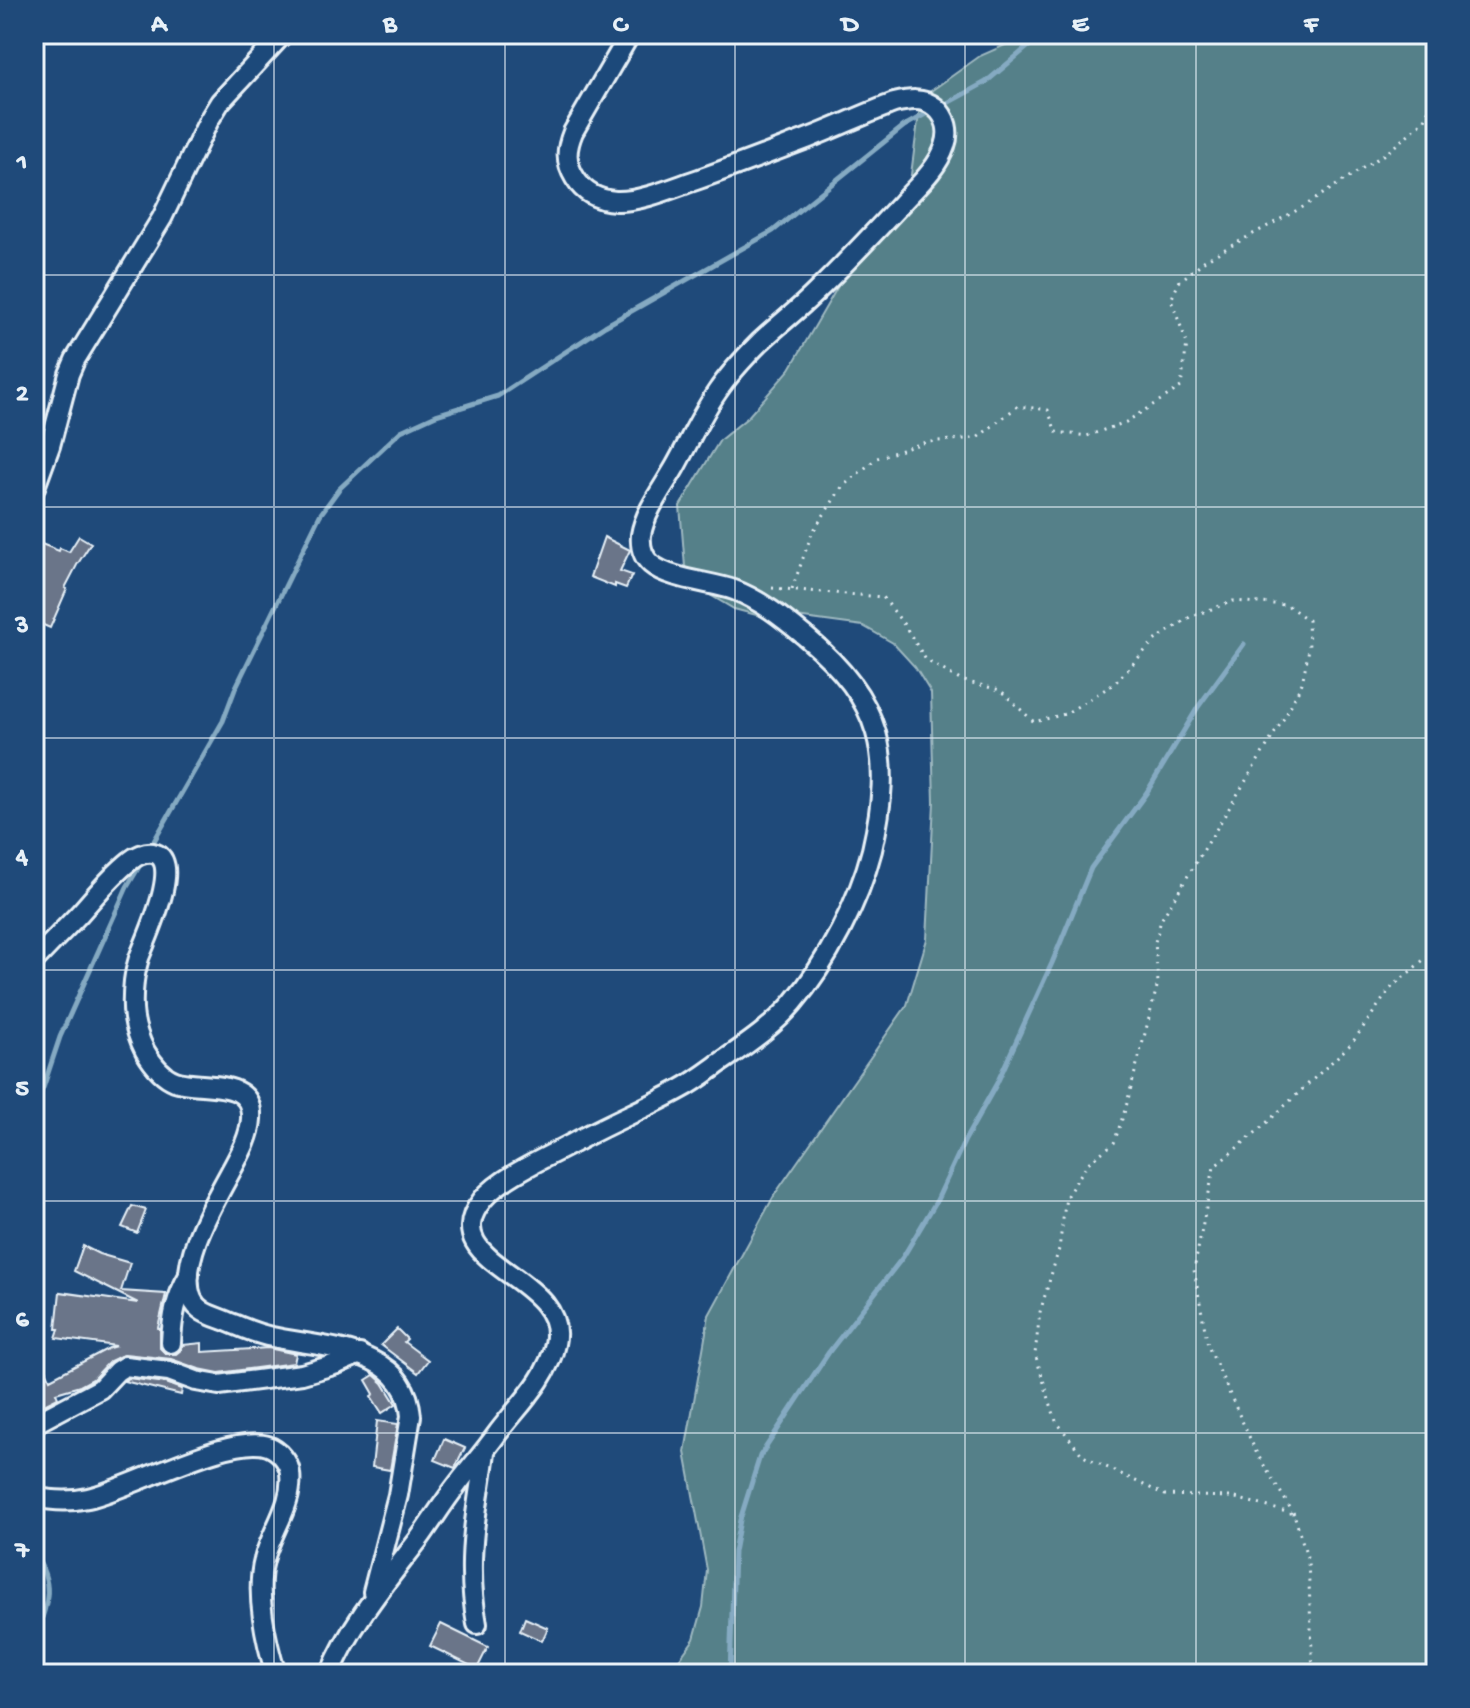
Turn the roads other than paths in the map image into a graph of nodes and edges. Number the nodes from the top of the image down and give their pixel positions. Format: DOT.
graph roads {
  1 [pos="283,34"];
  2 [pos="630,34"];
  3 [pos="34,490"];
  4 [pos="34,961"];
  5 [pos="189,1275"];
  6 [pos="171,1343"];
  7 [pos="360,1354"];
  8 [pos="34,1424"];
  9 [pos="485,1450"];
  10 [pos="34,1497"];
  11 [pos="371,1601"];
  12 [pos="477,1624"];
  13 [pos="276,1674"];
  14 [pos="330,1674"];
  1 -- 3 [label="street"];
  2 -- 9 [label="street"];
  4 -- 5 [label="street"];
  5 -- 6 [label="street"];
  5 -- 7 [label="street"];
  7 -- 8 [label="street"];
  7 -- 11 [label="street"];
  9 -- 11 [label="street"];
  9 -- 12 [label="street"];
  10 -- 13 [label="street"];
  11 -- 14 [label="street"];
}
